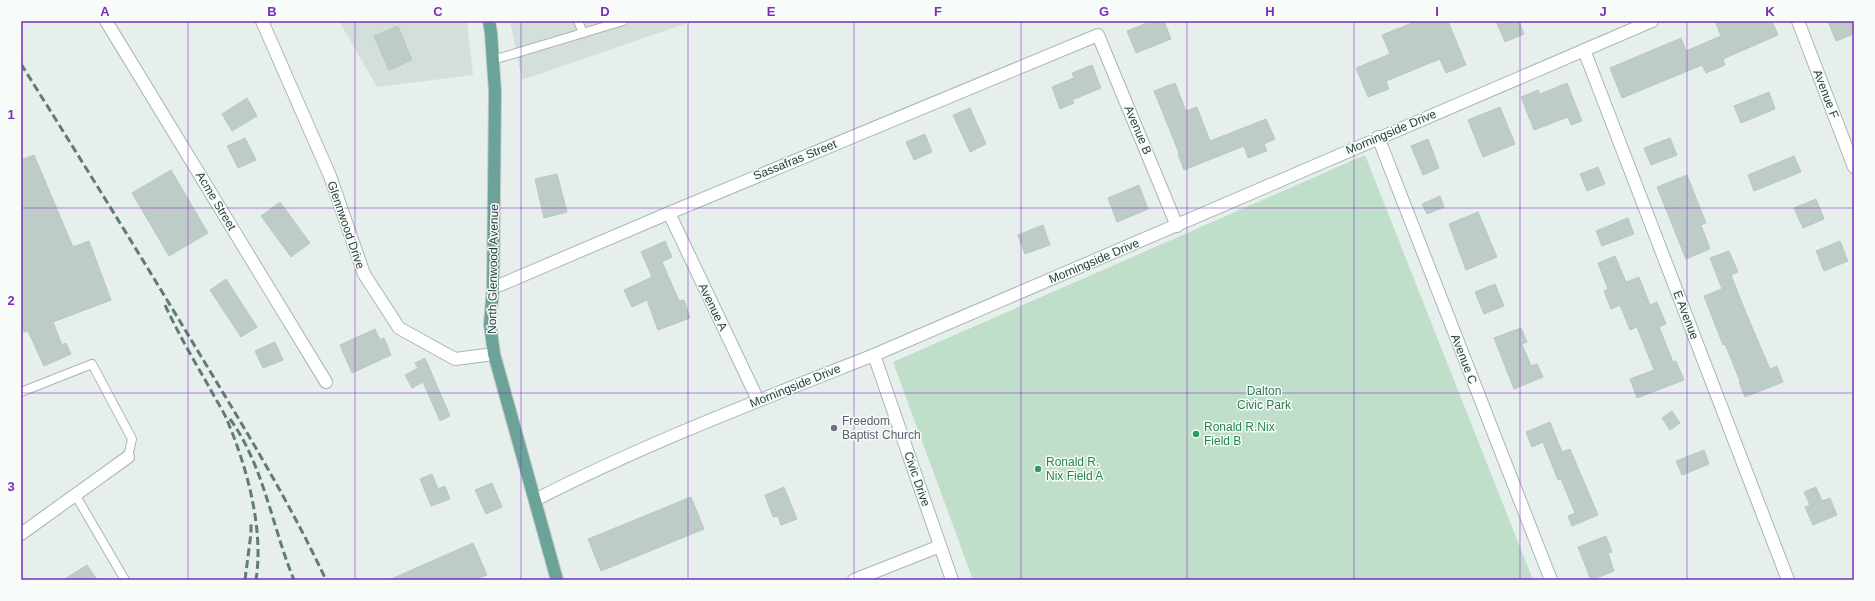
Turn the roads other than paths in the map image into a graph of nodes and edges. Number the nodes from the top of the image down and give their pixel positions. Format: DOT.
graph roads {
  1 [pos="106,21"];
  2 [pos="262,21"];
  3 [pos="489,21"];
  4 [pos="578,21"];
  5 [pos="624,21"];
  6 [pos="1652,21"];
  7 [pos="1798,21"];
  8 [pos="583,33"];
  9 [pos="1098,35"];
  10 [pos="1584,50"];
  11 [pos="493,60"];
  12 [pos="1378,137"];
  13 [pos="1854,168"];
  14 [pos="668,213"];
  15 [pos="1177,226"];
  16 [pos="493,288"];
  17 [pos="494,354"];
  18 [pos="874,355"];
  19 [pos="326,382"];
  20 [pos="21,392"];
  21 [pos="758,400"];
  22 [pos="128,457"];
  23 [pos="76,496"];
  24 [pos="535,500"];
  25 [pos="21,534"];
  26 [pos="940,546"];
  27 [pos="125,580"];
  28 [pos="557,580"];
  29 [pos="854,580"];
  30 [pos="952,580"];
  31 [pos="1551,580"];
  32 [pos="1788,580"];
  1 -- 19 [label="street, Acme Street"];
  2 -- 17 [label="street, Glennwood Drive"];
  3 -- 11 [label="main road, North Glenwood Avenue"];
  4 -- 8 [label="lane"];
  5 -- 8 [label="lane"];
  6 -- 10 [label="street, Morningside Drive"];
  7 -- 13 [label="street, Avenue F"];
  8 -- 11 [label="lane"];
  9 -- 14 [label="street, Sassafras Street"];
  9 -- 15 [label="street, Avenue B"];
  10 -- 12 [label="street, Morningside Drive"];
  10 -- 32 [label="street, E Avenue"];
  11 -- 16 [label="main road, North Glenwood Avenue"];
  12 -- 15 [label="street, Morningside Drive"];
  12 -- 31 [label="street, Avenue C"];
  14 -- 16 [label="street, Sassafras Street"];
  14 -- 21 [label="street, Avenue A"];
  15 -- 18 [label="street, Morningside Drive"];
  16 -- 17 [label="main road, North Glenwood Avenue"];
  17 -- 24 [label="main road, North Glenwood Avenue"];
  18 -- 21 [label="street, Morningside Drive"];
  18 -- 26 [label="street, Civic Drive"];
  20 -- 22 [label="lane"];
  21 -- 24 [label="street, Morningside Drive"];
  22 -- 23 [label="street"];
  23 -- 25 [label="street"];
  23 -- 27 [label="lane"];
  24 -- 28 [label="main road, North Glenwood Avenue"];
  26 -- 29 [label="street"];
  26 -- 30 [label="street, Civic Drive"];
}
